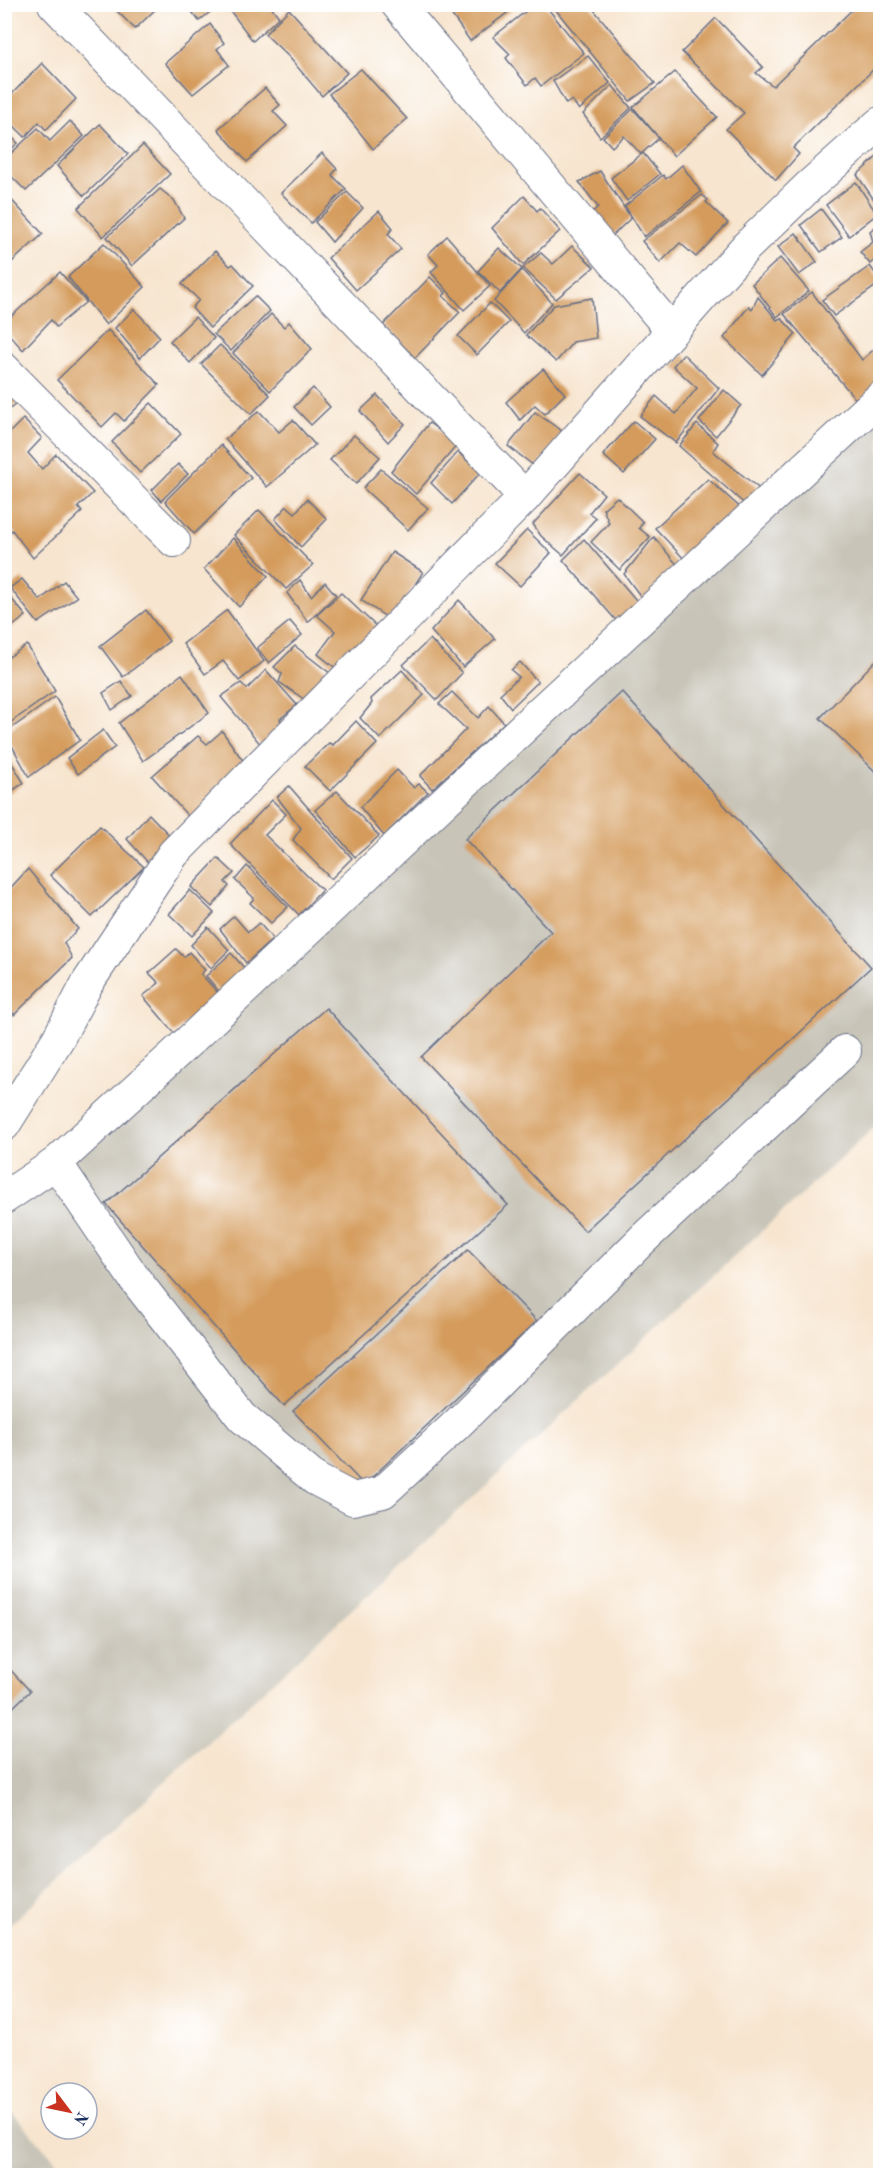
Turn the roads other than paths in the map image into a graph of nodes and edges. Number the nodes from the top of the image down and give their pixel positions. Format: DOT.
graph roads {
  1 [pos="54,4"];
  2 [pos="397,4"];
  3 [pos="880,123"];
  4 [pos="672,331"];
  5 [pos="4,369"];
  6 [pos="880,398"];
  7 [pos="525,497"];
  8 [pos="174,541"];
  9 [pos="845,1051"];
  10 [pos="4,1125"];
  11 [pos="56,1162"];
  12 [pos="4,1198"];
  1 -- 7 [label="street"];
  2 -- 4 [label="street"];
  3 -- 4 [label="street"];
  4 -- 7 [label="street"];
  5 -- 8 [label="street"];
  6 -- 11 [label="street"];
  7 -- 10 [label="street"];
  9 -- 11 [label="street"];
  11 -- 12 [label="street"];
}
